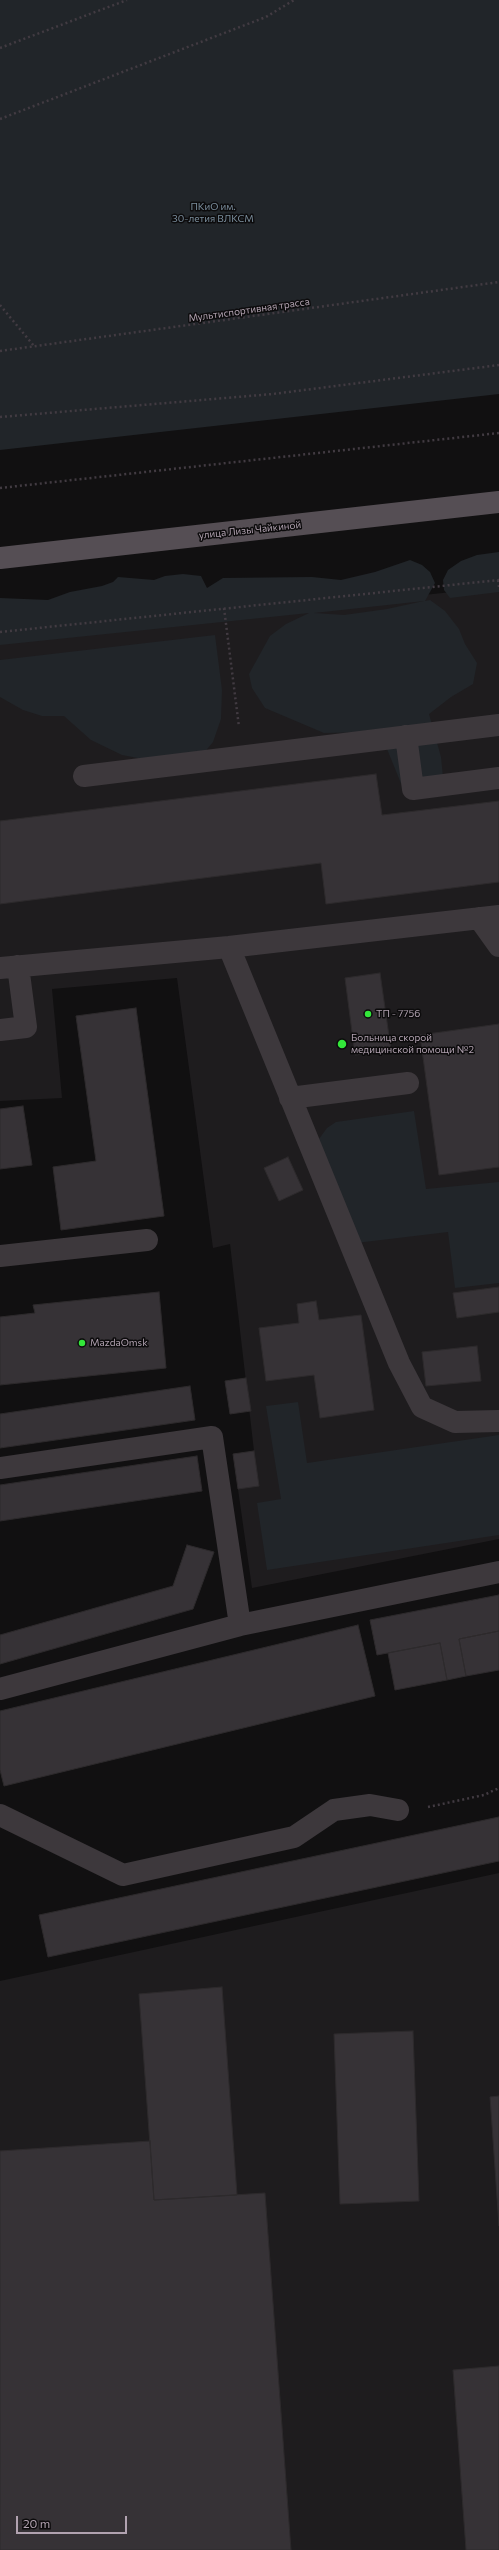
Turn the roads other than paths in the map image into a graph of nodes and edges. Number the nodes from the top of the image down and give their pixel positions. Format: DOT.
graph roads {
  1 [pos="499,502"];
  2 [pos="0,558"];
  3 [pos="499,725"];
  4 [pos="406,736"];
  5 [pos="84,776"];
  6 [pos="499,778"];
  7 [pos="489,917"];
  8 [pos="499,946"];
  9 [pos="229,948"];
  10 [pos="9,967"];
  11 [pos="0,1030"];
  12 [pos="408,1083"];
  13 [pos="290,1098"];
  14 [pos="147,1240"];
  15 [pos="0,1256"];
  16 [pos="499,1421"];
  17 [pos="0,1468"];
  18 [pos="499,1572"];
  19 [pos="240,1625"];
  20 [pos="0,1689"];
  21 [pos="398,1810"];
  22 [pos="0,1815"];
  1 -- 2 [label="main road, улица Лизы Чайкиной"];
  3 -- 4 [label="lane"];
  4 -- 5 [label="lane"];
  4 -- 6 [label="lane"];
  7 -- 8 [label="lane"];
  7 -- 9 [label="lane"];
  9 -- 10 [label="lane"];
  9 -- 13 [label="lane"];
  10 -- 11 [label="lane"];
  12 -- 13 [label="lane"];
  13 -- 16 [label="lane"];
  14 -- 15 [label="lane"];
  17 -- 19 [label="lane"];
  18 -- 19 [label="lane"];
  19 -- 20 [label="lane"];
  21 -- 22 [label="lane"];
}
